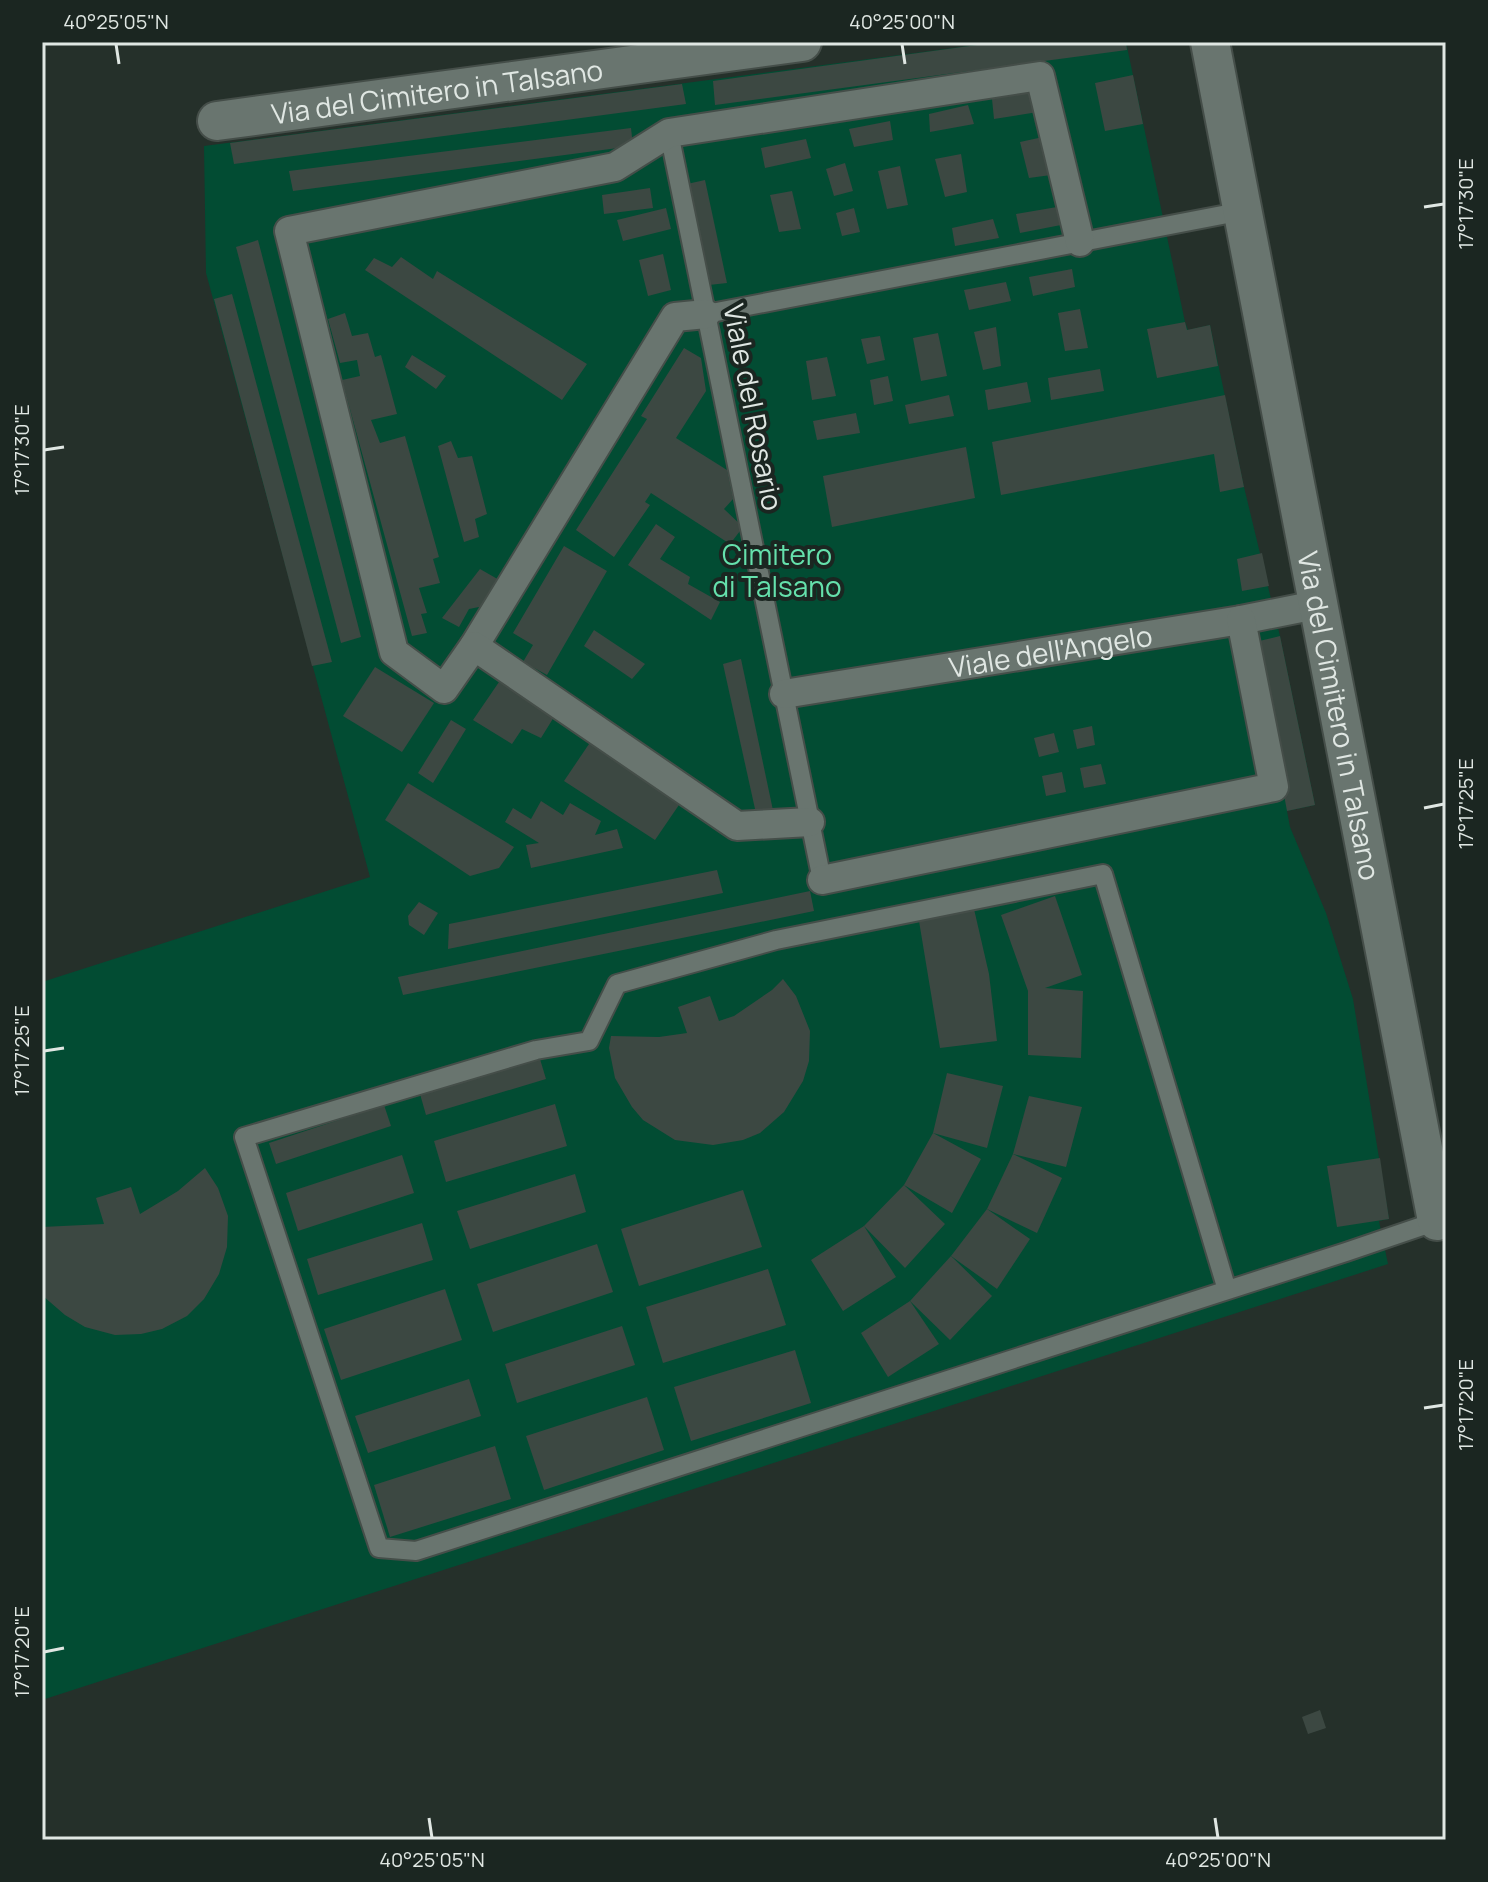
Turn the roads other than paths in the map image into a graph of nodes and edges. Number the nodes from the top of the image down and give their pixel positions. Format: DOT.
graph roads {
  1 [pos="802,42"];
  2 [pos="1210,42"];
  3 [pos="217,121"];
  4 [pos="669,133"];
  5 [pos="1243,211"];
  6 [pos="1080,242"];
  7 [pos="706,314"];
  8 [pos="1316,605"];
  9 [pos="1241,620"];
  10 [pos="474,646"];
  11 [pos="784,694"];
  12 [pos="810,822"];
  13 [pos="822,880"];
  14 [pos="1437,1221"];
  15 [pos="1227,1290"];
  1 -- 3 [label="street, Via del Cimitero in Talsano"];
  2 -- 5 [label="street, Via del Cimitero in Talsano"];
  4 -- 6 [label="street"];
  4 -- 7 [label="lane, Viale del Rosario"];
  4 -- 10 [label="street"];
  5 -- 6 [label="lane"];
  5 -- 8 [label="street, Via del Cimitero in Talsano"];
  6 -- 7 [label="lane"];
  7 -- 10 [label="street"];
  7 -- 11 [label="lane, Viale del Rosario"];
  8 -- 9 [label="street, Viale dell'Angelo"];
  8 -- 14 [label="street, Via del Cimitero in Talsano"];
  9 -- 11 [label="street, Viale dell'Angelo"];
  9 -- 13 [label="street"];
  10 -- 12 [label="street"];
  11 -- 12 [label="lane, Viale del Rosario"];
  12 -- 13 [label="lane, Viale del Rosario"];
  14 -- 15 [label="lane"];
  15 -- 15 [label="lane"];
}
